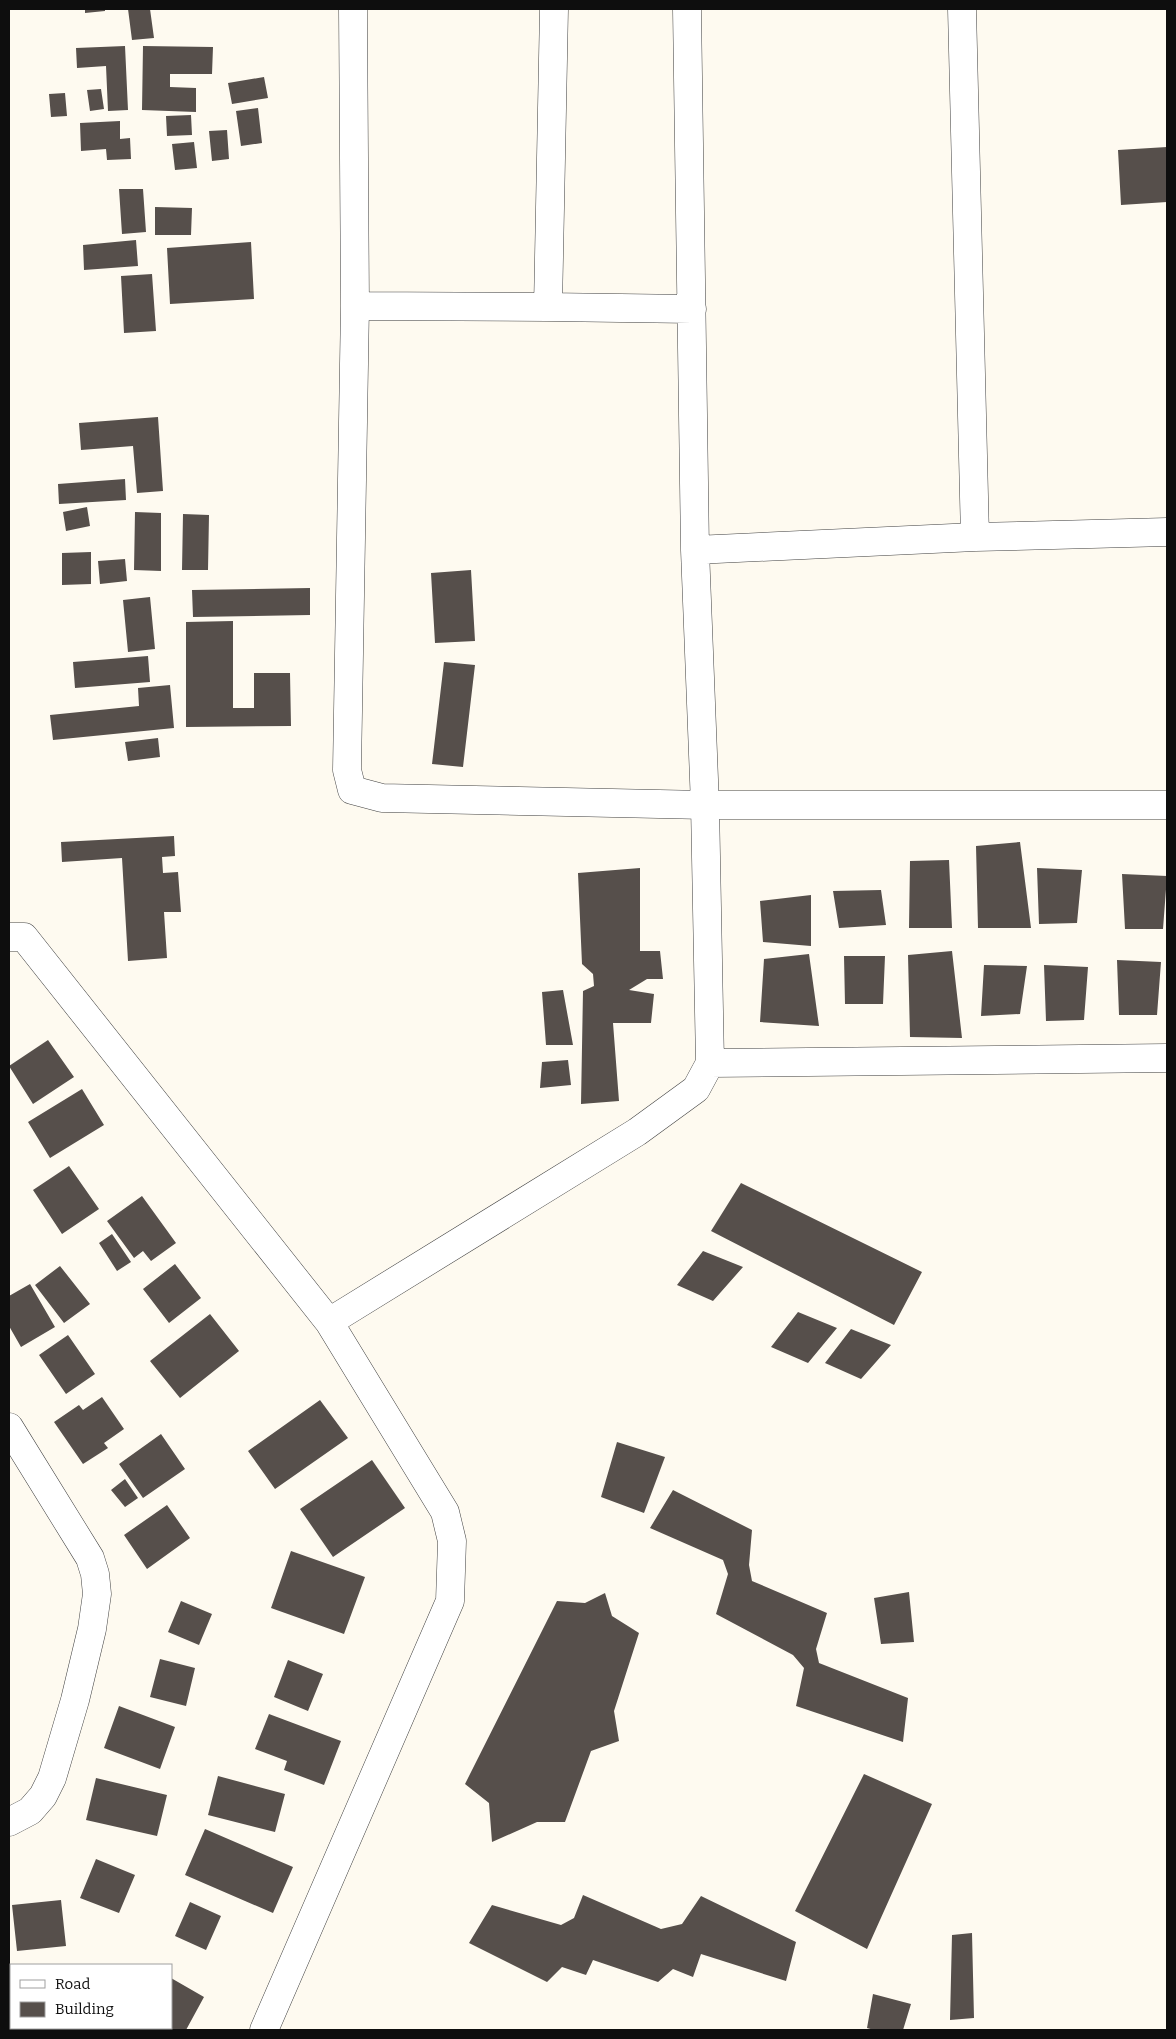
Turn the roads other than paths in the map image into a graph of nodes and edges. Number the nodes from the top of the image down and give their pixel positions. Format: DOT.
graph roads {
  1 [pos="353,9"];
  2 [pos="554,9"];
  3 [pos="687,9"];
  4 [pos="962,9"];
  5 [pos="355,306"];
  6 [pos="548,306"];
  7 [pos="692,310"];
  8 [pos="1167,532"];
  9 [pos="975,537"];
  10 [pos="695,550"];
  11 [pos="1167,804"];
  12 [pos="705,805"];
  13 [pos="14,930"];
  14 [pos="1167,1058"];
  15 [pos="710,1064"];
  16 [pos="328,1322"];
  17 [pos="9,1427"];
  18 [pos="9,1822"];
  19 [pos="264,2030"];
  1 -- 5 [label="street"];
  2 -- 6 [label="street"];
  3 -- 7 [label="street"];
  4 -- 9 [label="street"];
  5 -- 6 [label="street"];
  5 -- 12 [label="street"];
  6 -- 7 [label="street"];
  7 -- 10 [label="street"];
  8 -- 9 [label="street"];
  9 -- 10 [label="street"];
  10 -- 12 [label="street"];
  11 -- 12 [label="street"];
  12 -- 15 [label="street"];
  13 -- 16 [label="street"];
  14 -- 15 [label="street"];
  15 -- 16 [label="street"];
  16 -- 19 [label="street"];
  17 -- 18 [label="street"];
}
